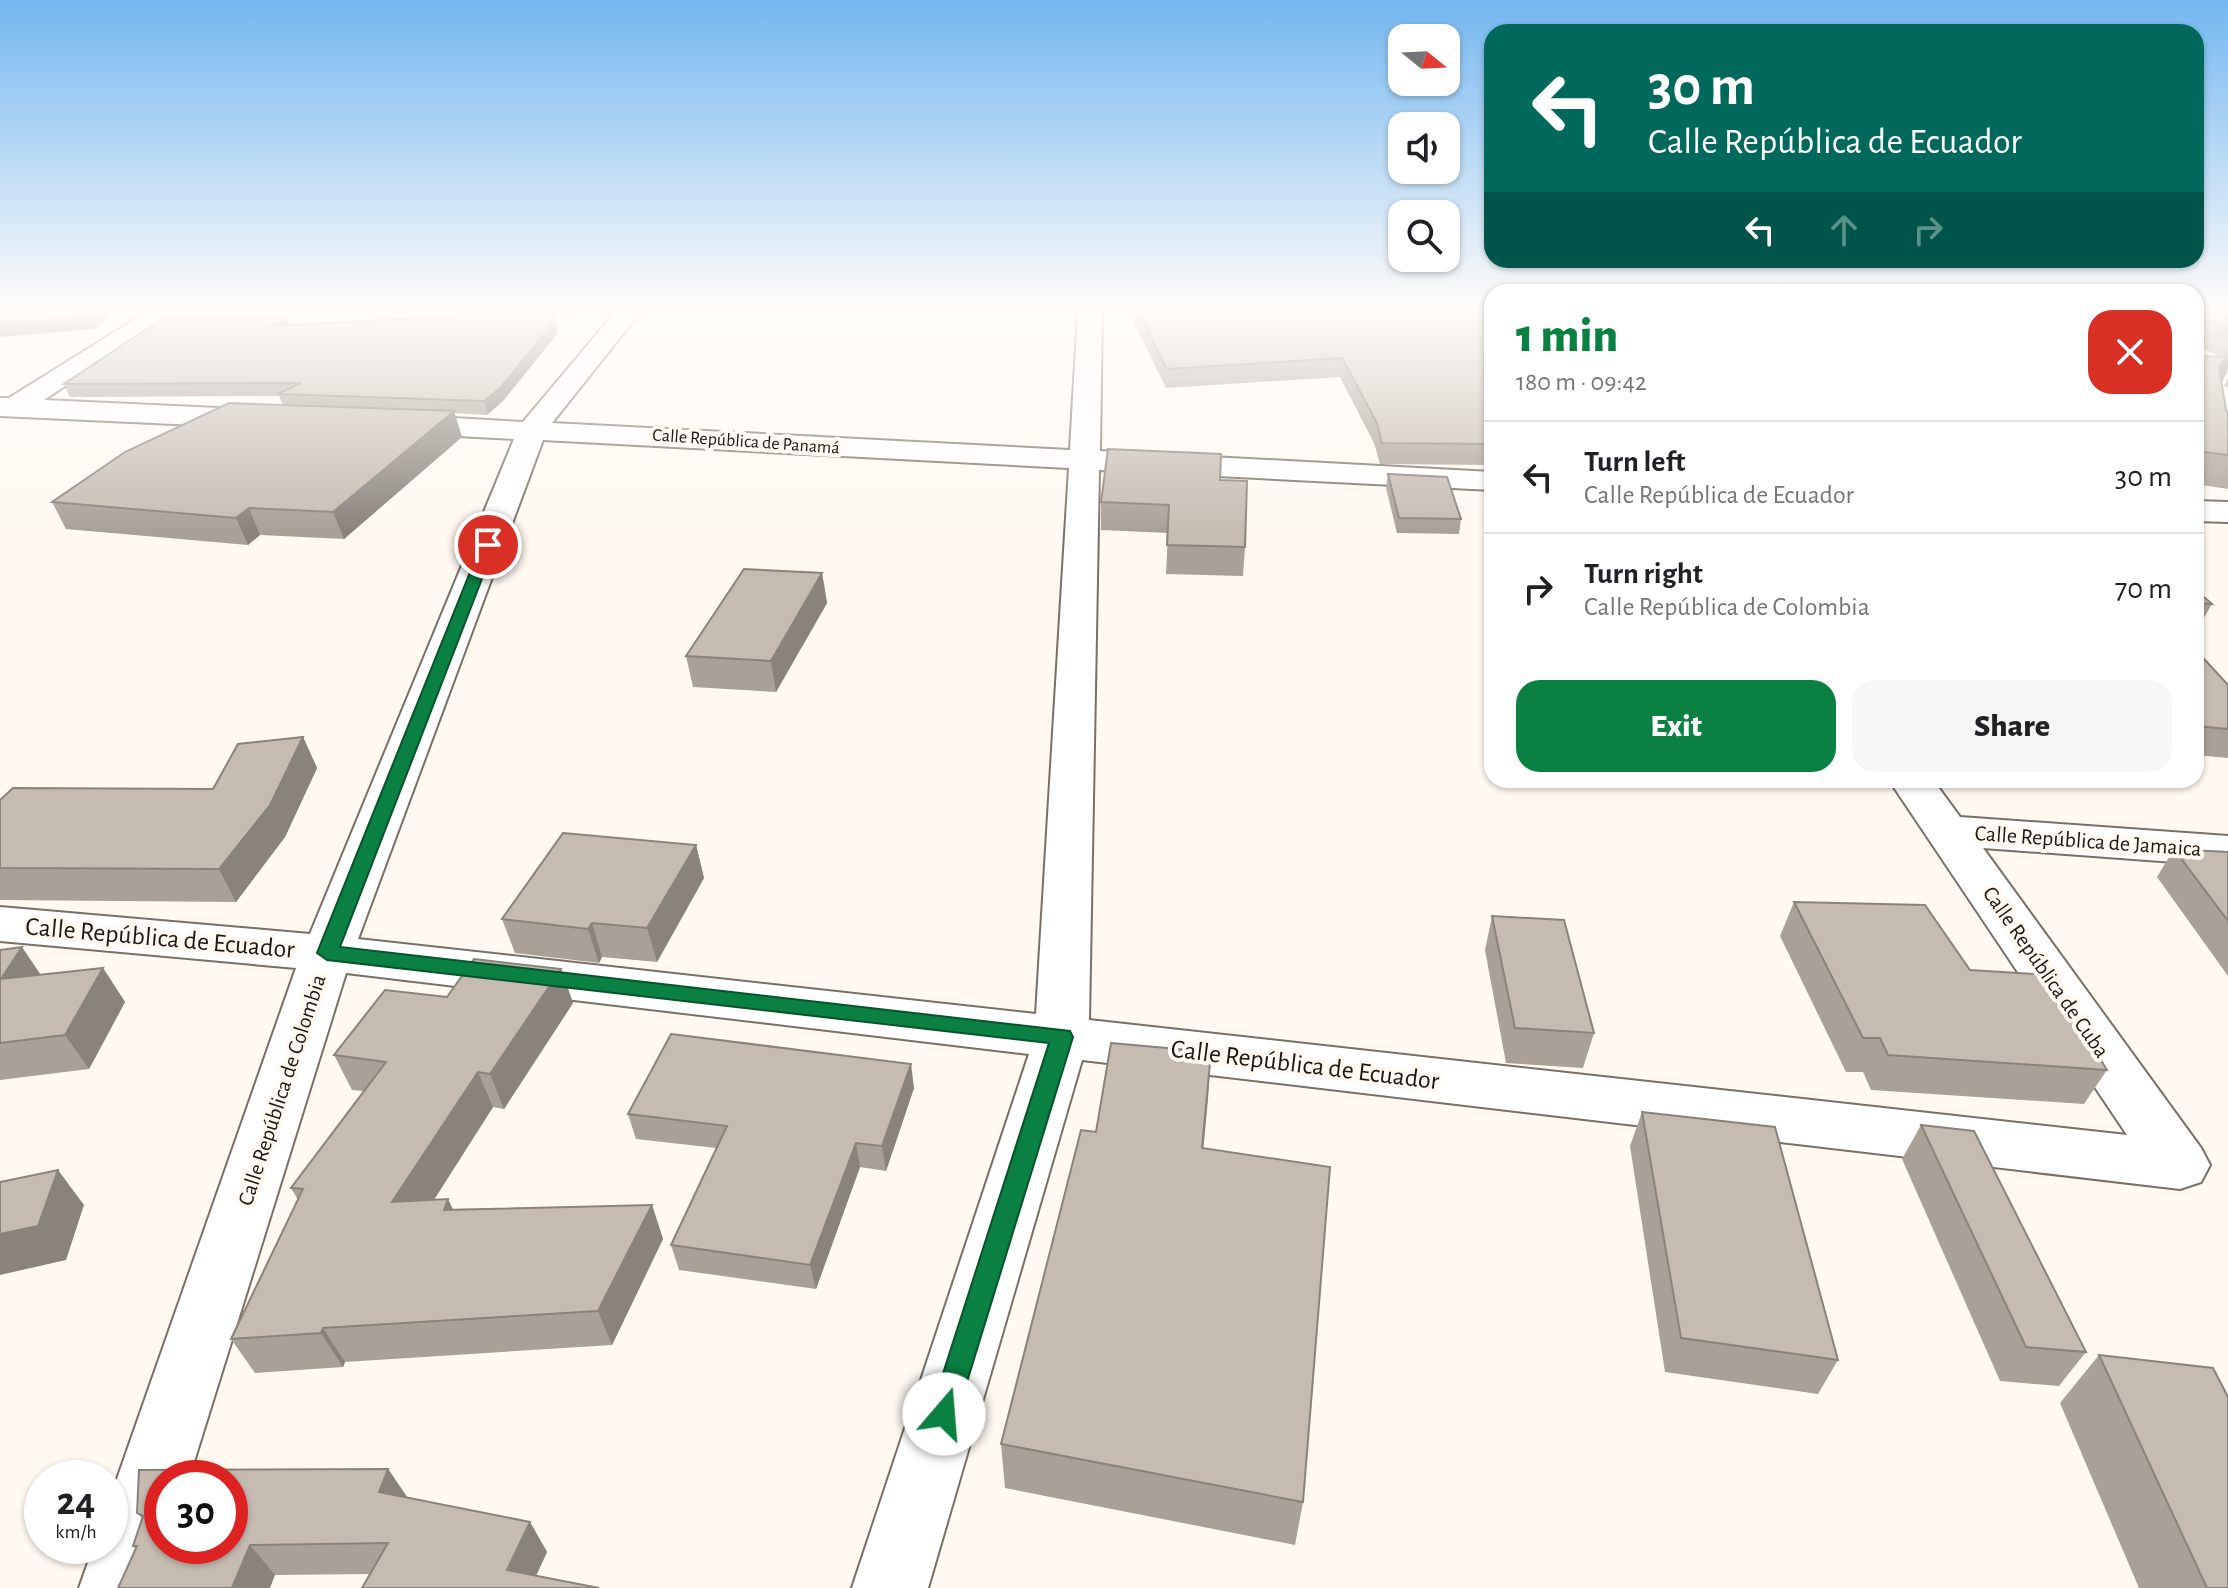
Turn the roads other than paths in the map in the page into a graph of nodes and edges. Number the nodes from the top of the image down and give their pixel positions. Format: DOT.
graph roads {
  1 [pos="45,384"];
  2 [pos="569,384"];
  3 [pos="1088,384"];
  4 [pos="5,409"];
  5 [pos="282,420"];
  6 [pos="376,423"];
  7 [pos="533,428"];
  8 [pos="1086,462"];
  9 [pos="1484,481"];
  10 [pos="2204,511"];
  11 [pos="2228,512"];
  12 [pos="1917,788"];
  13 [pos="1948,831"];
  14 [pos="2228,851"];
  15 [pos="0,924"];
  16 [pos="327,953"];
  17 [pos="1062,1037"];
  18 [pos="2180,1165"];
  19 [pos="117,1588"];
  20 [pos="890,1588"];
  1 -- 4 [label="street"];
  2 -- 7 [label="street, Calle República de Colombia"];
  3 -- 8 [label="street"];
  4 -- 5 [label="street"];
  6 -- 7 [label="street, Calle República de Panamá"];
  7 -- 8 [label="street, Calle República de Panamá"];
  7 -- 16 [label="street, Calle República de Colombia"];
  8 -- 9 [label="street, Calle República de Panamá"];
  8 -- 17 [label="street"];
  10 -- 11 [label="street"];
  12 -- 13 [label="street, Calle República de Cuba"];
  13 -- 14 [label="street, Calle República de Jamaica"];
  13 -- 18 [label="street, Calle República de Cuba"];
  15 -- 16 [label="street, Calle República de Ecuador"];
  16 -- 17 [label="street, Calle República de Ecuador"];
  16 -- 19 [label="street, Calle República de Colombia"];
  17 -- 18 [label="street, Calle República de Ecuador"];
  17 -- 20 [label="street"];
}
